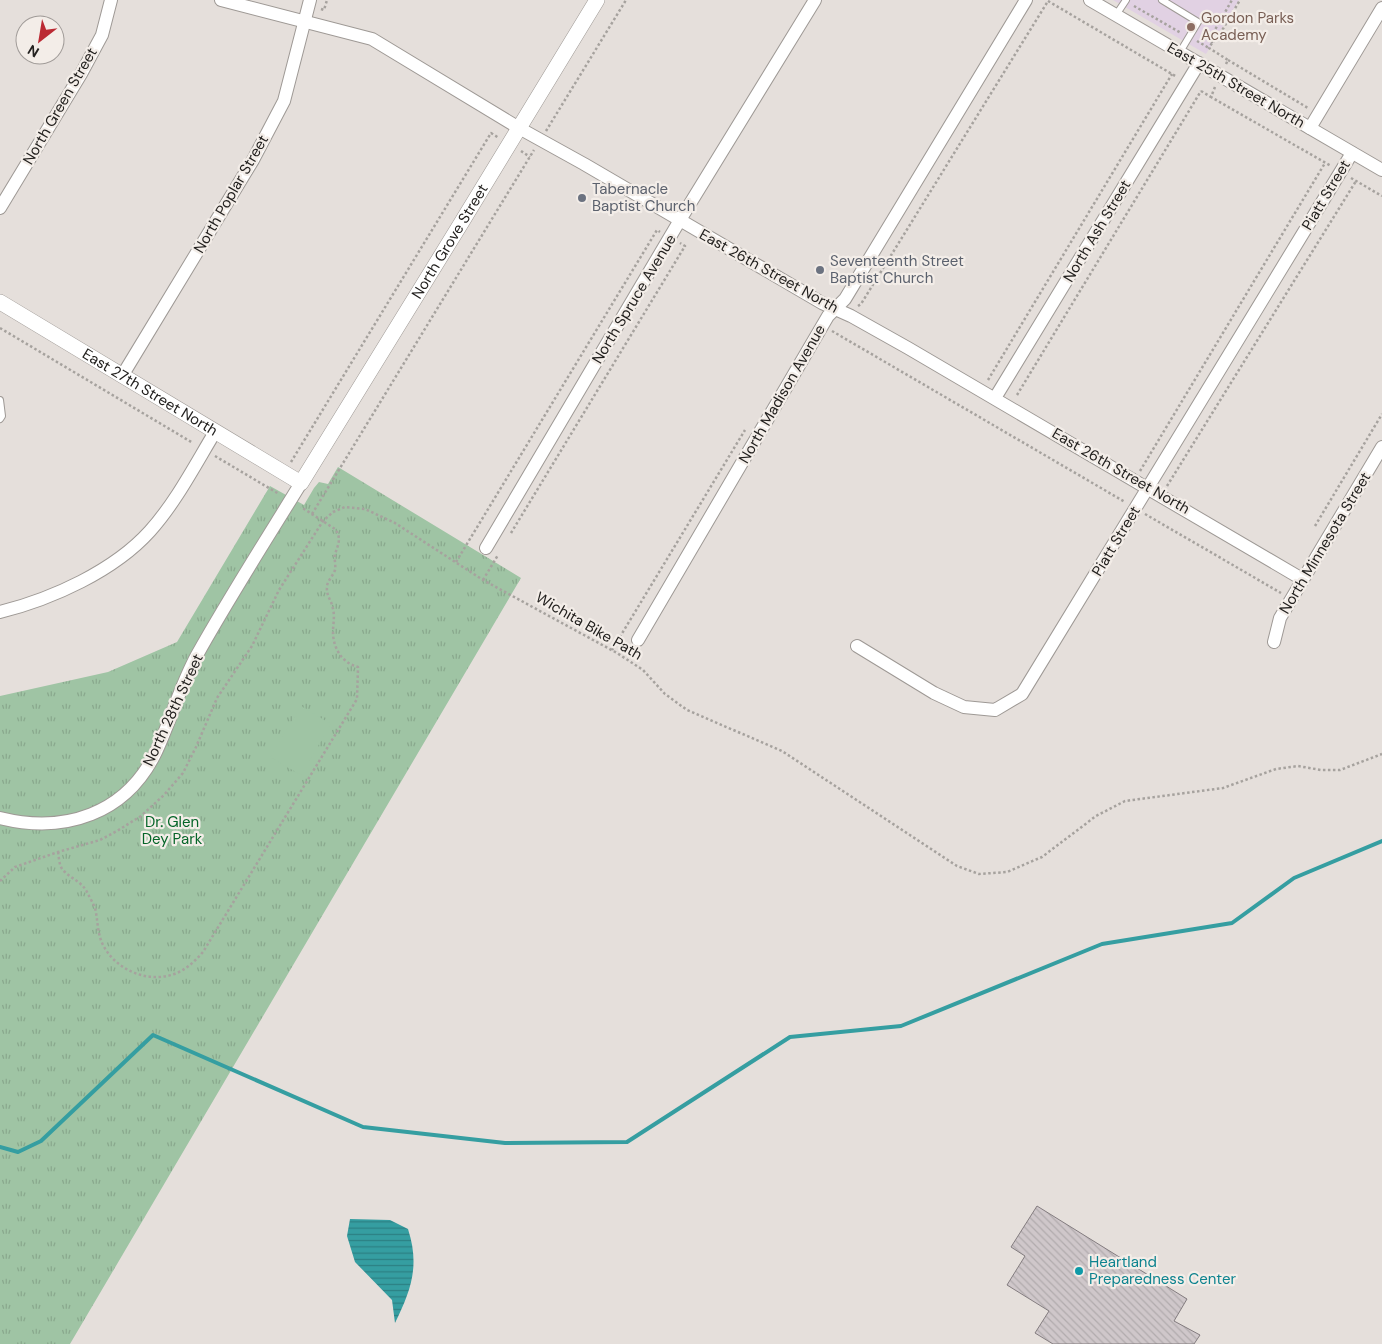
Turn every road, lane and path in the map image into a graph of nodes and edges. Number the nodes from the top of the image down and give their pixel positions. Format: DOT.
graph roads {
  1 [pos="111,0"];
  2 [pos="221,0"];
  3 [pos="310,0"];
  4 [pos="598,0"];
  5 [pos="626,0"];
  6 [pos="815,0"];
  7 [pos="1026,0"];
  8 [pos="1048,0"];
  9 [pos="1090,0"];
  10 [pos="1126,0"];
  11 [pos="1162,0"];
  12 [pos="1232,0"];
  13 [pos="1240,0"];
  14 [pos="1382,8"];
  15 [pos="1116,15"];
  16 [pos="305,21"];
  17 [pos="1189,37"];
  18 [pos="1212,43"];
  19 [pos="1209,48"];
  20 [pos="1180,52"];
  21 [pos="1228,60"];
  22 [pos="1199,63"];
  23 [pos="1224,68"];
  24 [pos="1172,74"];
  25 [pos="1187,82"];
  26 [pos="1215,86"];
  27 [pos="1201,91"];
  28 [pos="1312,110"];
  29 [pos="519,128"];
  30 [pos="1310,128"];
  31 [pos="540,140"];
  32 [pos="510,144"];
  33 [pos="1352,153"];
  34 [pos="530,157"];
  35 [pos="1333,167"];
  36 [pos="1382,170"];
  37 [pos="1350,177"];
  38 [pos="1382,196"];
  39 [pos="0,208"];
  40 [pos="680,220"];
  41 [pos="0,302"];
  42 [pos="854,308"];
  43 [pos="835,309"];
  44 [pos="822,326"];
  45 [pos="0,328"];
  46 [pos="122,376"];
  47 [pos="987,381"];
  48 [pos="1017,395"];
  49 [pos="995,398"];
  50 [pos="0,400"];
  51 [pos="1382,414"];
  52 [pos="0,420"];
  53 [pos="745,430"];
  54 [pos="215,432"];
  55 [pos="1382,449"];
  56 [pos="204,450"];
  57 [pos="284,473"];
  58 [pos="301,483"];
  59 [pos="1148,487"];
  60 [pos="273,491"];
  61 [pos="290,501"];
  62 [pos="1136,508"];
  63 [pos="312,514"];
  64 [pos="323,521"];
  65 [pos="1315,526"];
  66 [pos="486,548"];
  67 [pos="1302,579"];
  68 [pos="1282,593"];
  69 [pos="0,612"];
  70 [pos="638,640"];
  71 [pos="1274,642"];
  72 [pos="857,646"];
  73 [pos="612,650"];
  74 [pos="1382,754"];
  75 [pos="0,818"];
  76 [pos="58,852"];
  77 [pos="0,881"];
  1 -- 39 [label="street, North Green Street"];
  2 -- 16 [label="street, East 26th Street North"];
  3 -- 16 [label="street, North Poplar Street"];
  4 -- 29 [label="street, North Grove Street"];
  5 -- 31 [label="path"];
  6 -- 40 [label="street, North Spruce Avenue"];
  7 -- 43 [label="street, North Madison Avenue"];
  8 -- 24 [label="path"];
  8 -- 42 [label="path"];
  9 -- 15 [label="street, East 25th Street North"];
  10 -- 15 [label="lane"];
  10 -- 17 [label="path"];
  11 -- 17 [label="lane"];
  12 -- 18 [label="path"];
  13 -- 18 [label="path"];
  14 -- 30 [label="street"];
  15 -- 20 [label="street, East 25th Street North"];
  16 -- 29 [label="street, East 26th Street North"];
  16 -- 46 [label="street, North Poplar Street"];
  17 -- 19 [label="path"];
  17 -- 20 [label="lane"];
  18 -- 19 [label="path"];
  19 -- 21 [label="path"];
  20 -- 22 [label="street, East 25th Street North"];
  21 -- 23 [label="path"];
  21 -- 28 [label="path"];
  22 -- 25 [label="street, North Ash Street"];
  22 -- 30 [label="street, East 25th Street North"];
  24 -- 25 [label="path"];
  24 -- 47 [label="path"];
  25 -- 49 [label="street, North Ash Street"];
  26 -- 35 [label="path"];
  27 -- 48 [label="path"];
  29 -- 31 [label="street, East 26th Street North"];
  29 -- 32 [label="street, North Grove Street"];
  30 -- 33 [label="street, East 25th Street North"];
  31 -- 34 [label="path"];
  31 -- 40 [label="street, East 26th Street North"];
  32 -- 34 [label="path"];
  32 -- 57 [label="path"];
  32 -- 58 [label="street, North Grove Street"];
  33 -- 36 [label="street, East 25th Street North"];
  33 -- 59 [label="street, Piatt Street"];
  34 -- 63 [label="path"];
  37 -- 38 [label="path"];
  40 -- 43 [label="street, East 26th Street North"];
  40 -- 66 [label="street, North Spruce Avenue"];
  41 -- 46 [label="street, East 27th Street North"];
  43 -- 44 [label="street, North Madison Avenue"];
  43 -- 49 [label="street, East 26th Street North"];
  44 -- 62 [label="path"];
  44 -- 70 [label="street, North Madison Avenue"];
  45 -- 56 [label="path"];
  46 -- 54 [label="street, East 27th Street North"];
  49 -- 59 [label="street, East 26th Street North"];
  50 -- 52 [label="lane"];
  51 -- 65 [label="path"];
  53 -- 73 [label="path"];
  54 -- 56 [label="street"];
  54 -- 57 [label="street, East 27th Street North"];
  55 -- 67 [label="street, North Minnesota Street"];
  56 -- 60 [label="path"];
  56 -- 69 [label="street"];
  57 -- 58 [label="street, East 27th Street North"];
  57 -- 60 [label="path"];
  58 -- 61 [label="street, North 28th Street"];
  59 -- 62 [label="street, Piatt Street"];
  59 -- 67 [label="street, East 26th Street North"];
  60 -- 61 [label="path"];
  61 -- 63 [label="path"];
  61 -- 75 [label="street, North 28th Street"];
  62 -- 68 [label="path"];
  62 -- 72 [label="street, Piatt Street"];
  63 -- 64 [label="path"];
  64 -- 73 [label="path, Wichita Bike Path"];
  64 -- 76 [label="path, Wichita Bike Path"];
  64 -- 76 [label="path"];
  67 -- 71 [label="street, North Minnesota Street"];
  73 -- 74 [label="path, Wichita Bike Path"];
  76 -- 77 [label="path, Wichita Bike Path"];
}
